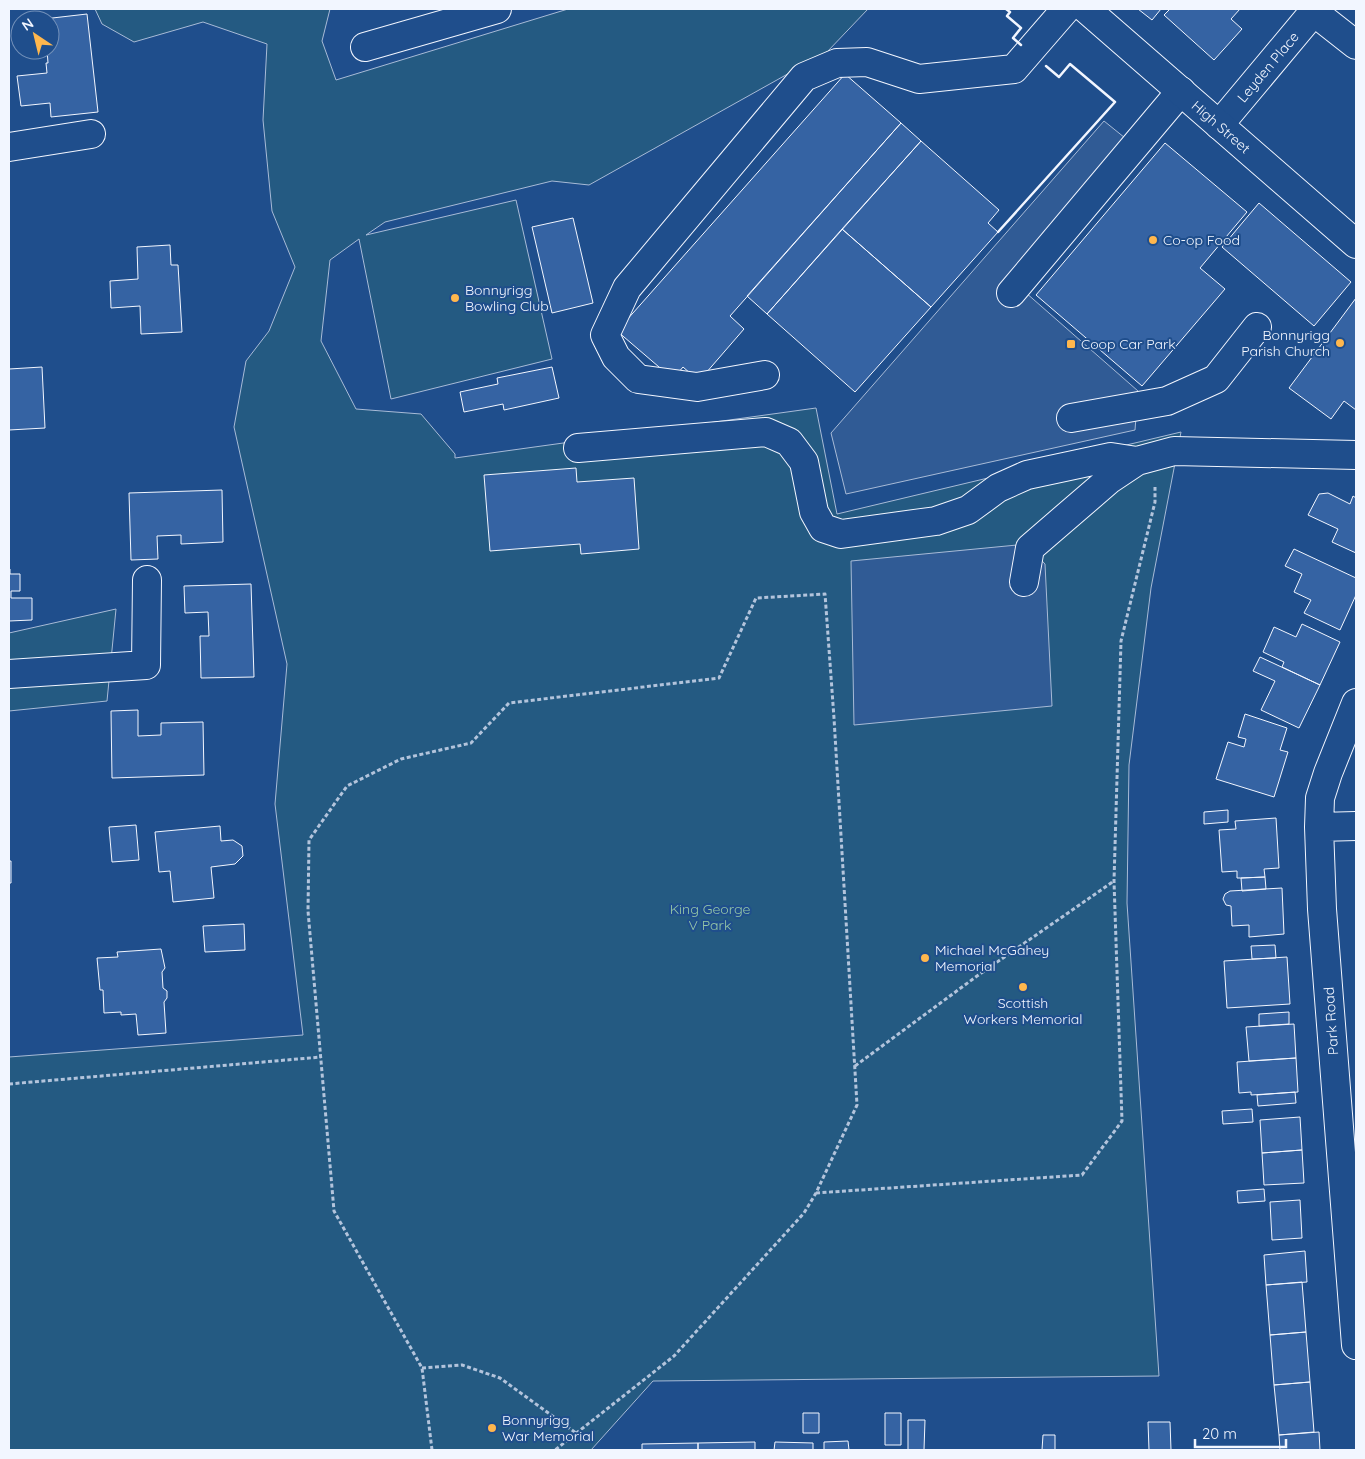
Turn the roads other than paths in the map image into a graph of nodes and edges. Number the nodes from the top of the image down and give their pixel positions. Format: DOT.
graph roads {
  1 [pos="497,9"];
  2 [pos="1066,9"];
  3 [pos="1086,9"];
  4 [pos="1315,10"];
  5 [pos="1356,46"];
  6 [pos="365,47"];
  7 [pos="1181,92"];
  8 [pos="1219,125"];
  9 [pos="91,134"];
  10 [pos="9,148"];
  11 [pos="1356,244"];
  12 [pos="1011,292"];
  13 [pos="1257,327"];
  14 [pos="765,375"];
  15 [pos="1071,418"];
  16 [pos="578,448"];
  17 [pos="1356,455"];
  18 [pos="1146,458"];
  19 [pos="147,580"];
  20 [pos="1024,582"];
  21 [pos="9,674"];
  22 [pos="1356,703"];
  23 [pos="1356,826"];
  24 [pos="1319,827"];
  25 [pos="1356,1345"];
  1 -- 6 [label="street"];
  2 -- 14 [label="street"];
  3 -- 7 [label="street, High Street"];
  4 -- 5 [label="street"];
  4 -- 8 [label="street, Leyden Place"];
  7 -- 8 [label="street, High Street"];
  7 -- 12 [label="street"];
  8 -- 11 [label="street, High Street"];
  9 -- 10 [label="street"];
  13 -- 15 [label="street"];
  16 -- 18 [label="street"];
  17 -- 18 [label="street"];
  18 -- 20 [label="street"];
  19 -- 21 [label="street"];
  22 -- 24 [label="street, Park Road"];
  23 -- 24 [label="street"];
  24 -- 25 [label="street, Park Road"];
}
